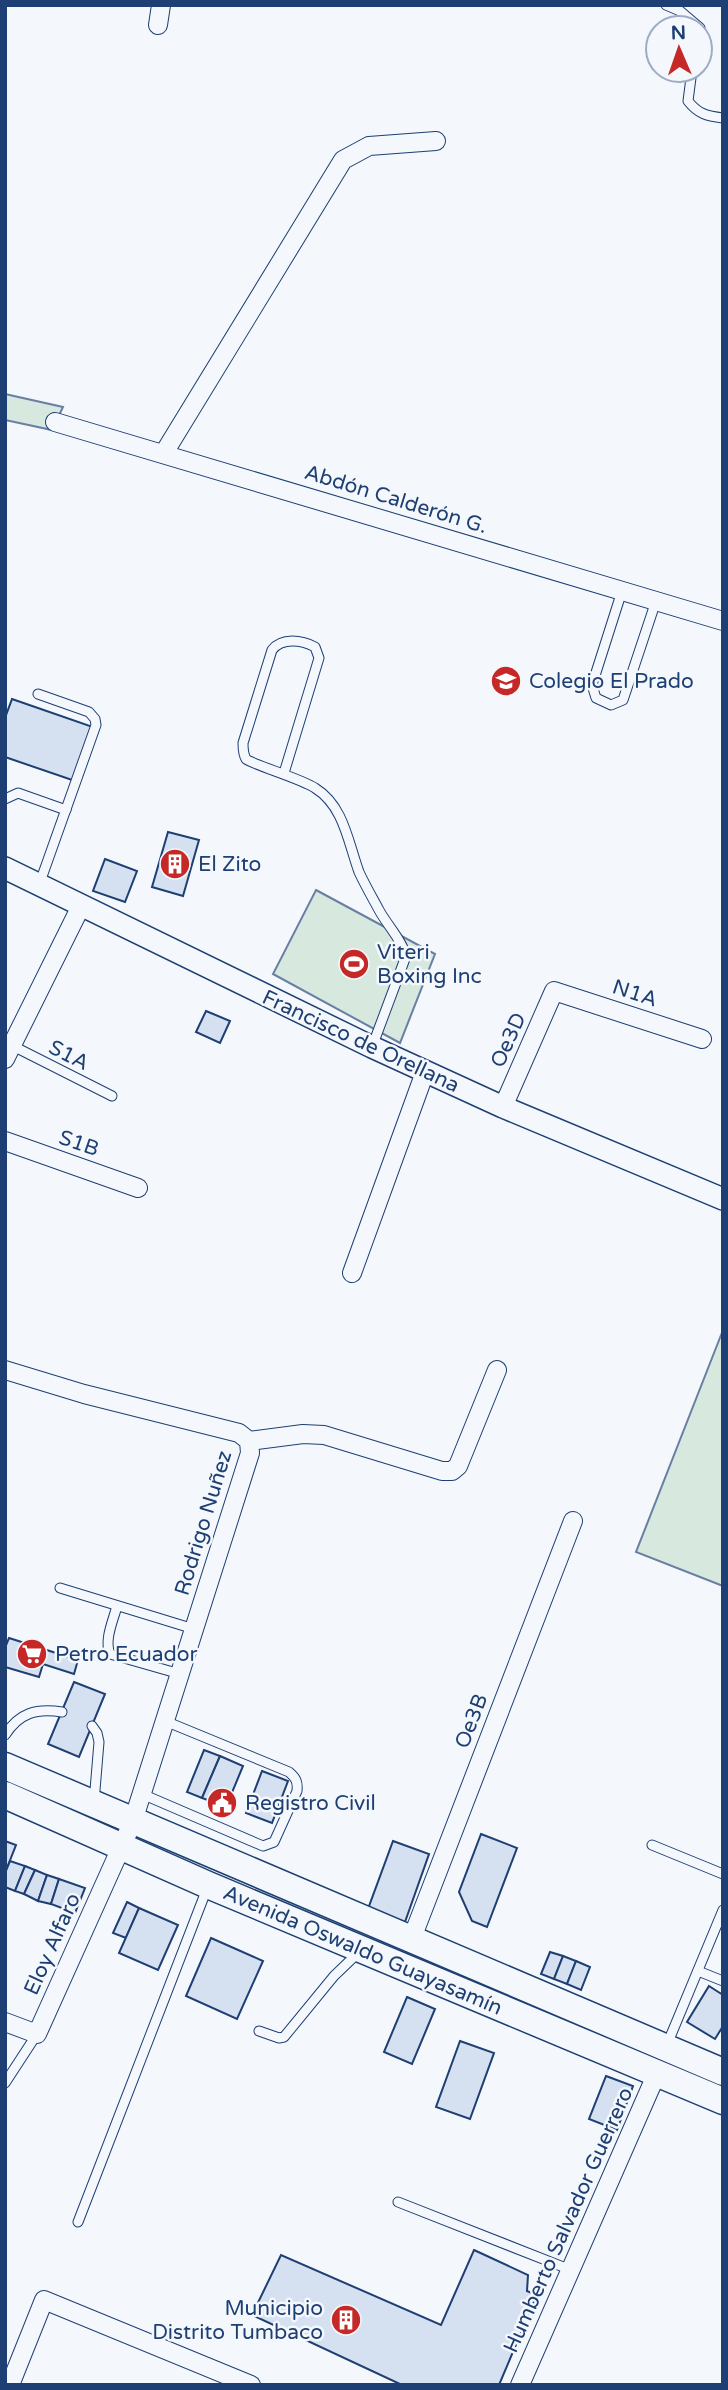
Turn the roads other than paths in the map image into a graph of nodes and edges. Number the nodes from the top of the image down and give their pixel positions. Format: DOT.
graph roads {
  1 [pos="161,5"];
  2 [pos="666,5"];
  3 [pos="683,14"];
  4 [pos="158,25"];
  5 [pos="690,84"];
  6 [pos="723,118"];
  7 [pos="436,141"];
  8 [pos="55,422"];
  9 [pos="164,453"];
  10 [pos="622,591"];
  11 [pos="656,601"];
  12 [pos="722,620"];
  13 [pos="38,694"];
  14 [pos="284,773"];
  15 [pos="5,799"];
  16 [pos="66,810"];
  17 [pos="5,868"];
  18 [pos="39,885"];
  19 [pos="81,906"];
  20 [pos="554,991"];
  21 [pos="702,1039"];
  22 [pos="372,1047"];
  23 [pos="8,1052"];
  24 [pos="425,1072"];
  25 [pos="112,1096"];
  26 [pos="503,1107"];
  27 [pos="5,1141"];
  28 [pos="138,1188"];
  29 [pos="723,1199"];
  30 [pos="352,1273"];
  31 [pos="5,1370"];
  32 [pos="497,1370"];
  33 [pos="249,1441"];
  34 [pos="573,1521"];
  35 [pos="60,1588"];
  36 [pos="117,1606"];
  37 [pos="194,1629"];
  38 [pos="180,1674"];
  39 [pos="62,1713"];
  40 [pos="165,1721"];
  41 [pos="92,1726"];
  42 [pos="5,1735"];
  43 [pos="5,1766"];
  44 [pos="5,1794"];
  45 [pos="142,1794"];
  46 [pos="94,1804"];
  47 [pos="133,1821"];
  48 [pos="652,1845"];
  49 [pos="121,1846"];
  50 [pos="723,1874"];
  51 [pos="208,1885"];
  52 [pos="723,1910"];
  53 [pos="412,1938"];
  54 [pos="361,1950"];
  55 [pos="698,1971"];
  56 [pos="723,1981"];
  57 [pos="5,2022"];
  58 [pos="259,2032"];
  59 [pos="37,2034"];
  60 [pos="662,2061"];
  61 [pos="723,2072"];
  62 [pos="5,2082"];
  63 [pos="723,2101"];
  64 [pos="398,2202"];
  65 [pos="78,2222"];
  66 [pos="571,2270"];
  67 [pos="217,2379"];
  68 [pos="10,2385"];
  69 [pos="251,2385"];
  70 [pos="520,2385"];
  1 -- 4 [label="street"];
  2 -- 3 [label="lane"];
  5 -- 6 [label="lane"];
  7 -- 9 [label="street"];
  8 -- 9 [label="street, Abdón Calderón G."];
  9 -- 10 [label="street, Abdón Calderón G."];
  10 -- 11 [label="street, Abdón Calderón G."];
  10 -- 11 [label="lane"];
  11 -- 12 [label="street, Abdón Calderón G."];
  13 -- 16 [label="lane"];
  14 -- 14 [label="lane"];
  14 -- 22 [label="lane"];
  15 -- 16 [label="lane"];
  16 -- 18 [label="lane"];
  17 -- 18 [label="street, Francisco de Orellana"];
  18 -- 19 [label="street, Francisco de Orellana"];
  19 -- 22 [label="street, Francisco de Orellana"];
  19 -- 23 [label="street"];
  20 -- 21 [label="street, N1A"];
  20 -- 26 [label="street, Oe3D"];
  22 -- 24 [label="street, Francisco de Orellana"];
  23 -- 25 [label="lane, S1A"];
  24 -- 26 [label="street, Francisco de Orellana"];
  24 -- 30 [label="street"];
  26 -- 29 [label="street, Francisco de Orellana"];
  27 -- 28 [label="street, S1B"];
  31 -- 33 [label="street, Rodrigo Nuñez"];
  32 -- 33 [label="street"];
  33 -- 37 [label="street, Rodrigo Nuñez"];
  34 -- 53 [label="street, Oe3B"];
  35 -- 36 [label="lane"];
  36 -- 37 [label="lane"];
  36 -- 38 [label="lane"];
  37 -- 38 [label="street, Rodrigo Nuñez"];
  38 -- 40 [label="street, Rodrigo Nuñez"];
  39 -- 42 [label="lane"];
  40 -- 45 [label="street, Rodrigo Nuñez"];
  40 -- 45 [label="lane"];
  41 -- 46 [label="lane"];
  43 -- 46 [label="main road, Avenida Oswaldo Guayasamín"];
  44 -- 49 [label="main road, Avenida Oswaldo Guayasamín"];
  45 -- 47 [label="street, Rodrigo Nuñez"];
  46 -- 47 [label="main road, Avenida Oswaldo Guayasamín"];
  47 -- 49 [label="street, Eloy Alfaro"];
  47 -- 53 [label="main road, Avenida Oswaldo Guayasamín"];
  48 -- 50 [label="lane"];
  49 -- 51 [label="main road, Avenida Oswaldo Guayasamín"];
  49 -- 59 [label="street, Eloy Alfaro"];
  51 -- 54 [label="main road, Avenida Oswaldo Guayasamín"];
  51 -- 65 [label="lane"];
  52 -- 55 [label="lane"];
  53 -- 60 [label="main road, Avenida Oswaldo Guayasamín"];
  54 -- 58 [label="lane"];
  54 -- 60 [label="main road, Avenida Oswaldo Guayasamín"];
  55 -- 56 [label="lane"];
  55 -- 60 [label="lane"];
  57 -- 59 [label="street"];
  59 -- 62 [label="lane, Eloy Alfaro"];
  60 -- 61 [label="main road, Avenida Oswaldo Guayasamín"];
  60 -- 63 [label="main road, Avenida Oswaldo Guayasamín"];
  60 -- 66 [label="street, Humberto Salvador Guerrero"];
  64 -- 66 [label="lane"];
  66 -- 70 [label="street, Humberto Salvador Guerrero"];
  67 -- 68 [label="street"];
  67 -- 69 [label="street"];
}
